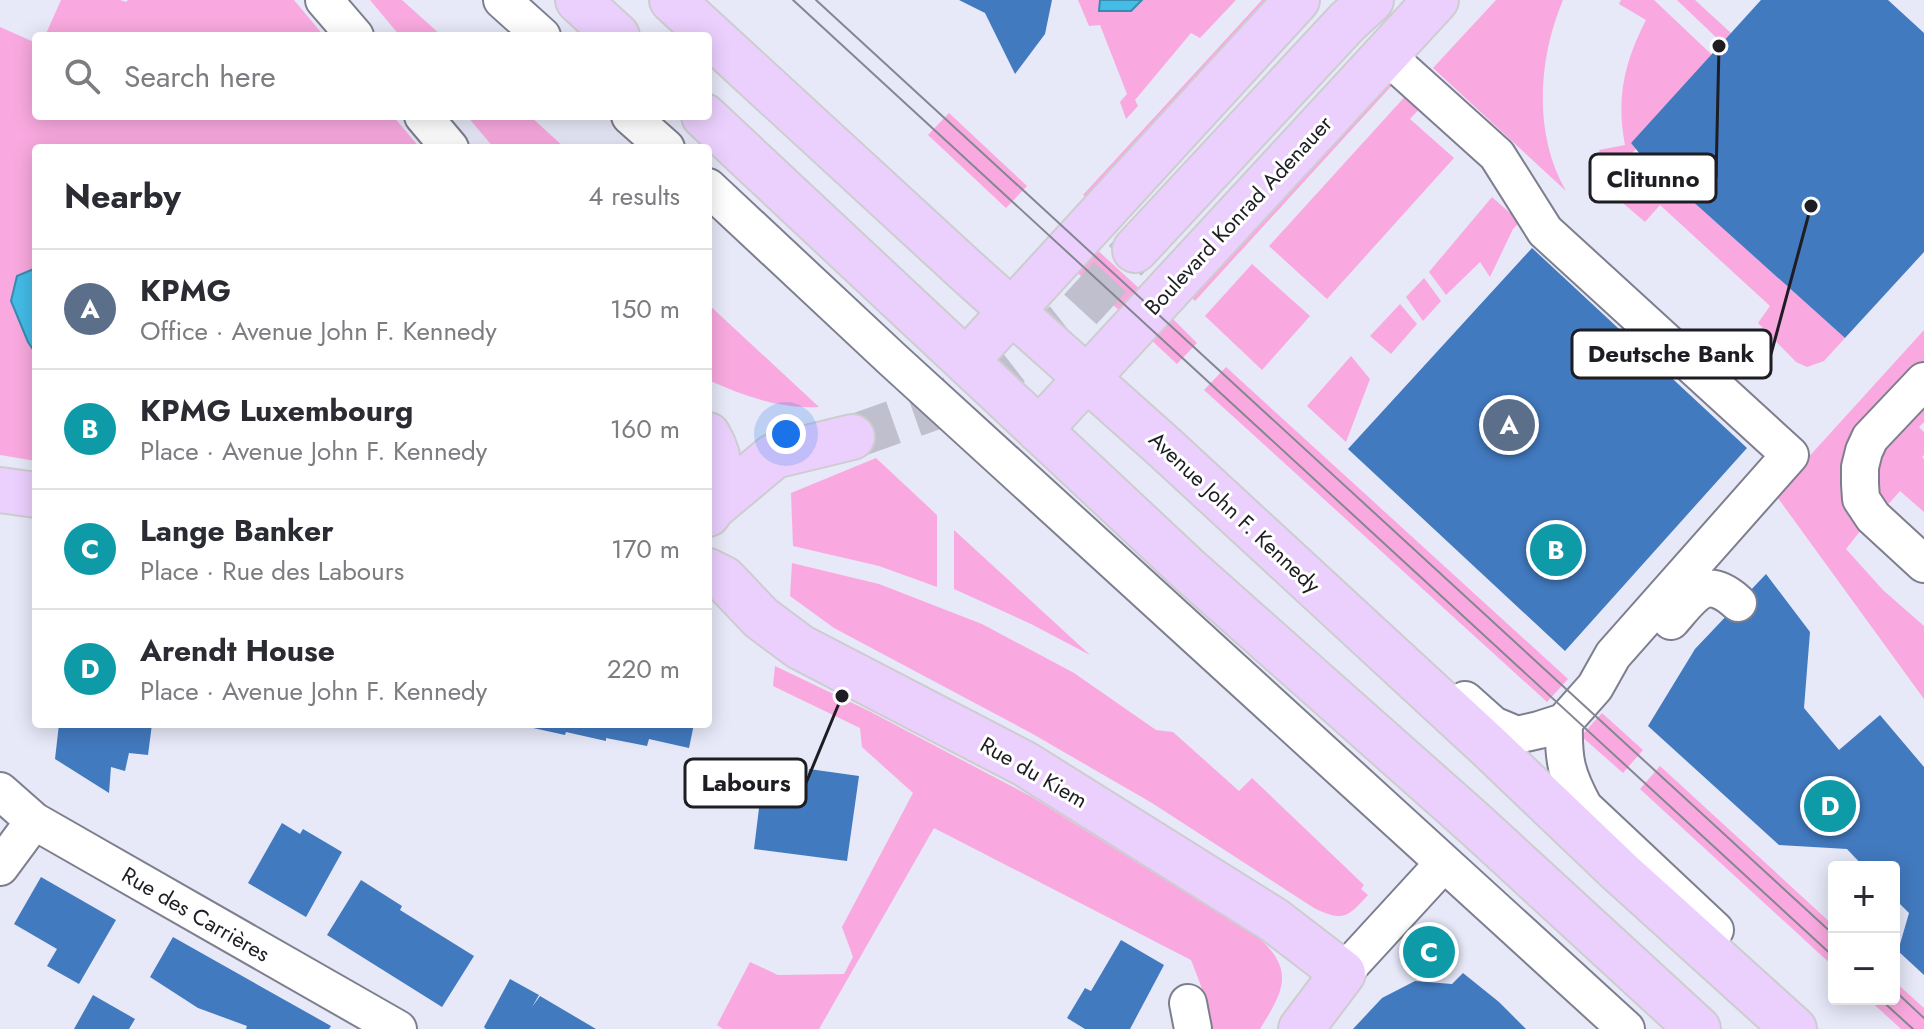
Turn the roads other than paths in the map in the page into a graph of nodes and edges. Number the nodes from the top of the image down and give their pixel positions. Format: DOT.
graph roads {
  1 [pos="324,0"];
  2 [pos="502,0"];
  3 [pos="578,0"];
  4 [pos="672,0"];
  5 [pos="1297,0"];
  6 [pos="1436,0"];
  7 [pos="1361,7"];
  8 [pos="352,32"];
  9 [pos="538,32"];
  10 [pos="613,32"];
  11 [pos="707,32"];
  12 [pos="712,37"];
  13 [pos="1386,55"];
  14 [pos="426,120"];
  15 [pos="634,120"];
  16 [pos="699,120"];
  17 [pos="707,120"];
  18 [pos="447,144"];
  19 [pos="662,144"];
  20 [pos="677,144"];
  21 [pos="712,191"];
  22 [pos="1135,250"];
  23 [pos="1012,311"];
  24 [pos="966,361"];
  25 [pos="1087,378"];
  26 [pos="1924,381"];
  27 [pos="1039,430"];
  28 [pos="712,435"];
  29 [pos="852,437"];
  30 [pos="712,442"];
  31 [pos="774,456"];
  32 [pos="0,490"];
  33 [pos="32,494"];
  34 [pos="712,511"];
  35 [pos="712,515"];
  36 [pos="712,536"];
  37 [pos="1924,564"];
  38 [pos="1690,568"];
  39 [pos="1190,571"];
  40 [pos="716,575"];
  41 [pos="1159,603"];
  42 [pos="1397,661"];
  43 [pos="1595,687"];
  44 [pos="1564,722"];
  45 [pos="0,791"];
  46 [pos="34,821"];
  47 [pos="1444,863"];
  48 [pos="0,867"];
  49 [pos="1343,973"];
  50 [pos="398,1029"];
  51 [pos="1301,1029"];
  52 [pos="1626,1029"];
  53 [pos="1698,1029"];
  54 [pos="1794,1029"];
  55 [pos="1811,1029"];
  1 -- 8 [label="street"];
  2 -- 9 [label="street"];
  3 -- 10 [label="main road"];
  4 -- 11 [label="main road, Avenue John F. Kennedy"];
  5 -- 23 [label="main road"];
  6 -- 13 [label="main road, Boulevard Konrad Adenauer"];
  7 -- 22 [label="main road"];
  12 -- 23 [label="main road, Avenue John F. Kennedy"];
  13 -- 25 [label="main road, Boulevard Konrad Adenauer"];
  13 -- 38 [label="street"];
  14 -- 18 [label="street"];
  15 -- 19 [label="street"];
  16 -- 20 [label="street"];
  17 -- 24 [label="main road"];
  21 -- 41 [label="street"];
  23 -- 24 [label="main road"];
  23 -- 25 [label="main road, Avenue John F. Kennedy"];
  24 -- 27 [label="main road"];
  25 -- 27 [label="main road, Boulevard Konrad Adenauer"];
  25 -- 42 [label="main road, Avenue John F. Kennedy"];
  26 -- 37 [label="street"];
  27 -- 39 [label="main road"];
  28 -- 31 [label="main road"];
  29 -- 31 [label="main road"];
  30 -- 34 [label="main road"];
  31 -- 35 [label="main road"];
  32 -- 33 [label="main road"];
  36 -- 40 [label="main road, Rue du Kiem"];
  38 -- 43 [label="street"];
  38 -- 43 [label="street"];
  39 -- 41 [label="street"];
  39 -- 53 [label="main road"];
  40 -- 49 [label="main road, Rue du Kiem"];
  41 -- 47 [label="street"];
  42 -- 44 [label="street"];
  42 -- 54 [label="main road, Avenue John F. Kennedy"];
  43 -- 44 [label="street"];
  44 -- 55 [label="street"];
  45 -- 46 [label="street, Rue des Carrières"];
  46 -- 48 [label="street"];
  46 -- 50 [label="street, Rue des Carrières"];
  47 -- 49 [label="street"];
  47 -- 52 [label="street"];
  49 -- 51 [label="main road"];
}
